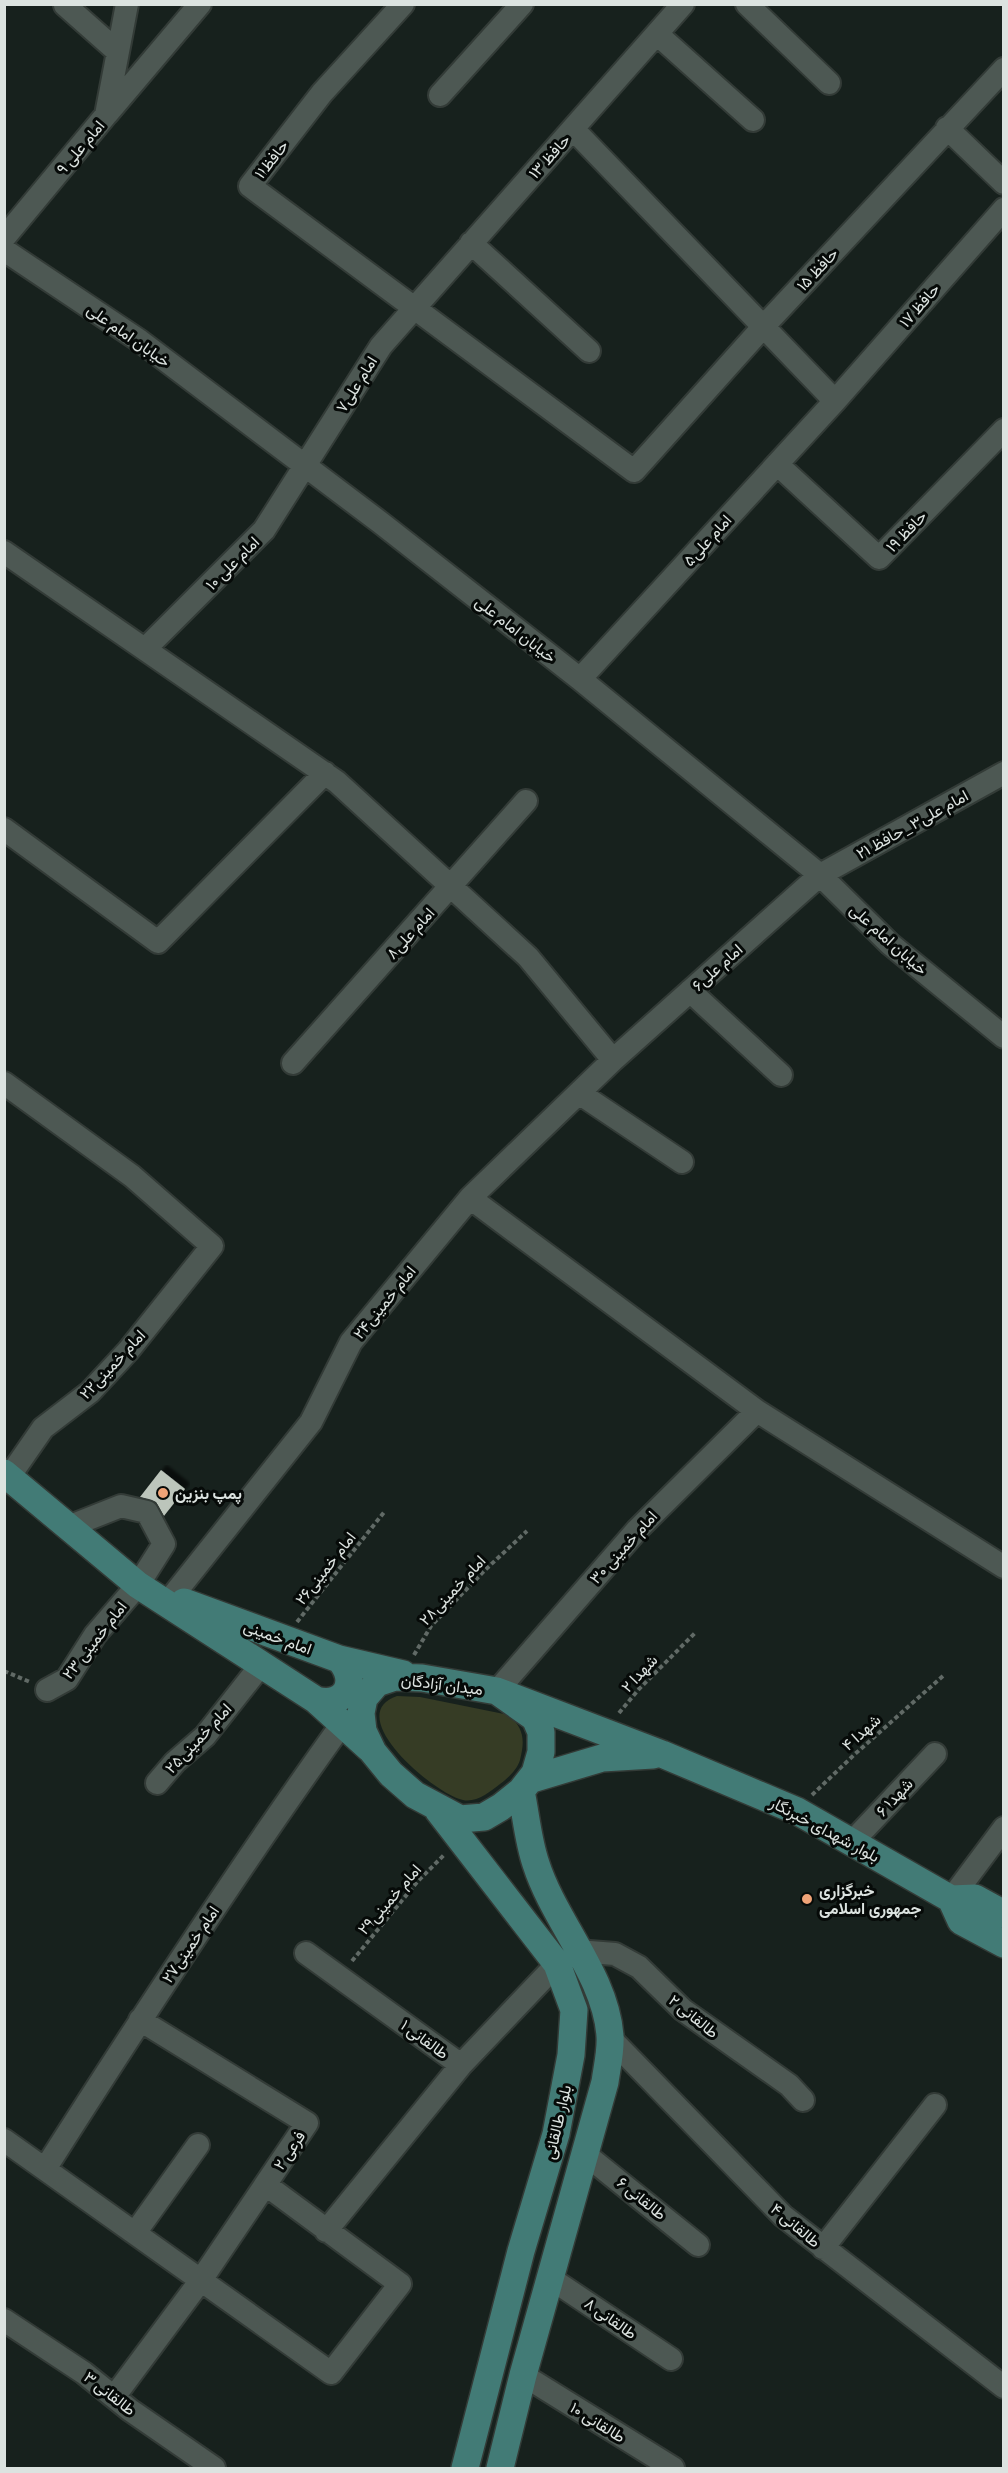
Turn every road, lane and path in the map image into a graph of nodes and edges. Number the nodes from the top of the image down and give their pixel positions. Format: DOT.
graph roads {
  1 [pos="128,4"];
  2 [pos="200,4"];
  3 [pos="403,4"];
  4 [pos="522,4"];
  5 [pos="683,4"];
  6 [pos="747,4"];
  7 [pos="65,5"];
  8 [pos="657,34"];
  9 [pos="118,52"];
  10 [pos="1004,69"];
  11 [pos="829,83"];
  12 [pos="440,94"];
  13 [pos="106,115"];
  14 [pos="753,120"];
  15 [pos="947,128"];
  16 [pos="573,129"];
  17 [pos="1004,183"];
  18 [pos="1004,209"];
  19 [pos="4,238"];
  20 [pos="471,243"];
  21 [pos="4,250"];
  22 [pos="414,308"];
  23 [pos="763,327"];
  24 [pos="589,351"];
  25 [pos="835,401"];
  26 [pos="1004,430"];
  27 [pos="777,464"];
  28 [pos="305,466"];
  29 [pos="4,552"];
  30 [pos="145,649"];
  31 [pos="580,680"];
  32 [pos="325,773"];
  33 [pos="1004,773"];
  34 [pos="526,801"];
  35 [pos="4,830"];
  36 [pos="820,875"];
  37 [pos="452,887"];
  38 [pos="690,991"];
  39 [pos="1004,1037"];
  40 [pos="613,1060"];
  41 [pos="293,1063"];
  42 [pos="781,1075"];
  43 [pos="4,1083"];
  44 [pos="579,1093"];
  45 [pos="682,1162"];
  46 [pos="470,1198"];
  47 [pos="757,1411"];
  48 [pos="7,1475"];
  49 [pos="385,1511"];
  50 [pos="68,1527"];
  51 [pos="527,1531"];
  52 [pos="1004,1567"];
  53 [pos="138,1585"];
  54 [pos="171,1598"];
  55 [pos="696,1632"];
  56 [pos="284,1639"];
  57 [pos="339,1659"];
  58 [pos="261,1665"];
  59 [pos="4,1671"];
  60 [pos="944,1675"];
  61 [pos="413,1676"];
  62 [pos="47,1690"];
  63 [pos="497,1691"];
  64 [pos="316,1700"];
  65 [pos="342,1724"];
  66 [pos="603,1733"];
  67 [pos="373,1752"];
  68 [pos="662,1754"];
  69 [pos="935,1754"];
  70 [pos="157,1783"];
  71 [pos="526,1785"];
  72 [pos="438,1809"];
  73 [pos="797,1811"];
  74 [pos="1004,1828"];
  75 [pos="461,1839"];
  76 [pos="853,1842"];
  77 [pos="951,1899"];
  78 [pos="1004,1914"];
  79 [pos="1004,1944"];
  80 [pos="306,1953"];
  81 [pos="567,1957"];
  82 [pos="339,1978"];
  83 [pos="140,2020"];
  84 [pos="610,2038"];
  85 [pos="461,2065"];
  86 [pos="803,2100"];
  87 [pos="935,2105"];
  88 [pos="4,2140"];
  89 [pos="198,2145"];
  90 [pos="585,2154"];
  91 [pos="45,2169"];
  92 [pos="266,2185"];
  93 [pos="326,2232"];
  94 [pos="135,2233"];
  95 [pos="698,2245"];
  96 [pos="823,2248"];
  97 [pos="550,2278"];
  98 [pos="201,2280"];
  99 [pos="4,2320"];
  100 [pos="671,2359"];
  101 [pos="523,2374"];
  102 [pos="1004,2387"];
  103 [pos="114,2397"];
  104 [pos="214,2469"];
  105 [pos="465,2469"];
  106 [pos="500,2469"];
  107 [pos="672,2469"];
  1 -- 9 [label="street, امام علی ۹"];
  2 -- 13 [label="street"];
  3 -- 22 [label="street, حافظ۱۱"];
  4 -- 12 [label="street"];
  5 -- 8 [label="street, حافظ ۱۳"];
  6 -- 11 [label="street"];
  7 -- 9 [label="street"];
  8 -- 14 [label="street"];
  8 -- 16 [label="street, حافظ ۱۳"];
  9 -- 13 [label="street, امام علی ۹"];
  10 -- 15 [label="street, حافظ ۱۵"];
  13 -- 19 [label="street, امام علی ۹"];
  15 -- 17 [label="street"];
  15 -- 23 [label="street, حافظ ۱۵"];
  16 -- 20 [label="street, حافظ ۱۳"];
  16 -- 23 [label="street"];
  18 -- 25 [label="street, حافظ ۱۷"];
  20 -- 22 [label="street, حافظ ۱۳"];
  20 -- 24 [label="street"];
  21 -- 28 [label="street, خیابان امام علی"];
  22 -- 23 [label="street, حافظ ۱۵"];
  22 -- 28 [label="street, امام علی۷"];
  23 -- 25 [label="street"];
  25 -- 27 [label="street, امام علی۵"];
  26 -- 27 [label="street, حافظ ۱۹"];
  27 -- 31 [label="street, امام علی۵"];
  28 -- 30 [label="street, امام علی ۱۰"];
  28 -- 31 [label="street, خیابان امام علی"];
  29 -- 30 [label="street"];
  30 -- 32 [label="street"];
  31 -- 36 [label="street, خیابان امام علی"];
  32 -- 35 [label="street"];
  32 -- 37 [label="street"];
  33 -- 36 [label="street, امام علی۳_حافظ ۲۱"];
  34 -- 37 [label="street, امام علی۸"];
  36 -- 38 [label="street, امام علی۶"];
  36 -- 39 [label="street, خیابان امام علی"];
  37 -- 40 [label="street"];
  37 -- 41 [label="street, امام علی۸"];
  38 -- 40 [label="street, امام علی۶"];
  38 -- 42 [label="street"];
  40 -- 44 [label="street, امام خمینی۲۴"];
  43 -- 48 [label="street, امام خمینی۲۲"];
  44 -- 45 [label="street"];
  44 -- 46 [label="street, امام خمینی۲۴"];
  46 -- 47 [label="street"];
  46 -- 54 [label="street, امام خمینی۲۴"];
  47 -- 52 [label="street"];
  47 -- 63 [label="street, امام خمینی ۳۰"];
  48 -- 50 [label="main road, امام خمینی"];
  49 -- 56 [label="path, امام خمینی۲۶"];
  50 -- 53 [label="main road, امام خمینی"];
  50 -- 53 [label="street, امام خمینی ۲۳"];
  51 -- 61 [label="path, امام خمینی۲۸"];
  53 -- 54 [label="main road, امام خمینی"];
  53 -- 58 [label="main road, امام خمینی"];
  53 -- 62 [label="street, امام خمینی ۲۳"];
  54 -- 56 [label="main road, امام خمینی"];
  55 -- 66 [label="path, شهدا ۲"];
  56 -- 57 [label="main road, امام خمینی"];
  57 -- 61 [label="main road, امام خمینی"];
  57 -- 64 [label="main road"];
  58 -- 64 [label="main road, امام خمینی"];
  58 -- 70 [label="street, امام خمینی۲۵"];
  59 -- 62 [label="path"];
  60 -- 73 [label="path, شهدا ۴"];
  61 -- 63 [label="main road, میدان آزادگان"];
  61 -- 67 [label="main road, میدان آزادگان"];
  63 -- 66 [label="main road, بلوار شهدای خبرنگار"];
  63 -- 71 [label="main road, میدان آزادگان"];
  64 -- 65 [label="main road, امام خمینی"];
  65 -- 67 [label="main road, امام خمینی"];
  65 -- 83 [label="street, امام خمینی۲۷"];
  66 -- 68 [label="main road, بلوار شهدای خبرنگار"];
  67 -- 72 [label="main road, میدان آزادگان"];
  68 -- 71 [label="main road, بلوار شهدای خبرنگار"];
  68 -- 73 [label="main road, بلوار شهدای خبرنگار"];
  69 -- 76 [label="street, شهد۱ ۶"];
  71 -- 72 [label="main road, میدان آزادگان"];
  71 -- 81 [label="main road, بلوار طالقانی"];
  72 -- 75 [label="main road, بلوار طالقانی"];
  73 -- 76 [label="main road, بلوار شهدای خبرنگار"];
  74 -- 77 [label="street"];
  75 -- 81 [label="main road, بلوار طالقانی"];
  75 -- 82 [label="path, امام خمینی۲۹"];
  76 -- 77 [label="main road, بلوار شهدای خبرنگار"];
  77 -- 78 [label="main road"];
  77 -- 79 [label="main road"];
  80 -- 82 [label="street, طالقانی ۱"];
  81 -- 84 [label="main road, بلوار طالقانی"];
  81 -- 85 [label="street, طالقانی ۱"];
  81 -- 86 [label="street, طالقانی ۲"];
  81 -- 105 [label="main road, بلوار طالقانی"];
  82 -- 85 [label="street, طالقانی ۱"];
  83 -- 91 [label="street, امام خمینی۲۷"];
  83 -- 92 [label="street, فرعی ۲"];
  84 -- 90 [label="main road, بلوار طالقانی"];
  84 -- 96 [label="street, طالقانی ۴"];
  85 -- 93 [label="street"];
  87 -- 96 [label="street"];
  88 -- 91 [label="street"];
  89 -- 94 [label="street"];
  90 -- 95 [label="street, طالقانی ۶"];
  90 -- 97 [label="main road, بلوار طالقانی"];
  91 -- 94 [label="street"];
  92 -- 93 [label="street"];
  92 -- 98 [label="street, فرعی ۲"];
  93 -- 98 [label="street"];
  94 -- 98 [label="street"];
  96 -- 102 [label="street, طالقانی ۴"];
  97 -- 100 [label="street, طالقانی ۸"];
  97 -- 101 [label="main road, بلوار طالقانی"];
  98 -- 103 [label="street, فرعی ۲"];
  99 -- 103 [label="street, طالقانی ۳"];
  101 -- 106 [label="main road, بلوار طالقانی"];
  101 -- 107 [label="street, طالقانی ۱۰"];
  103 -- 104 [label="street, طالقانی ۳"];
}
